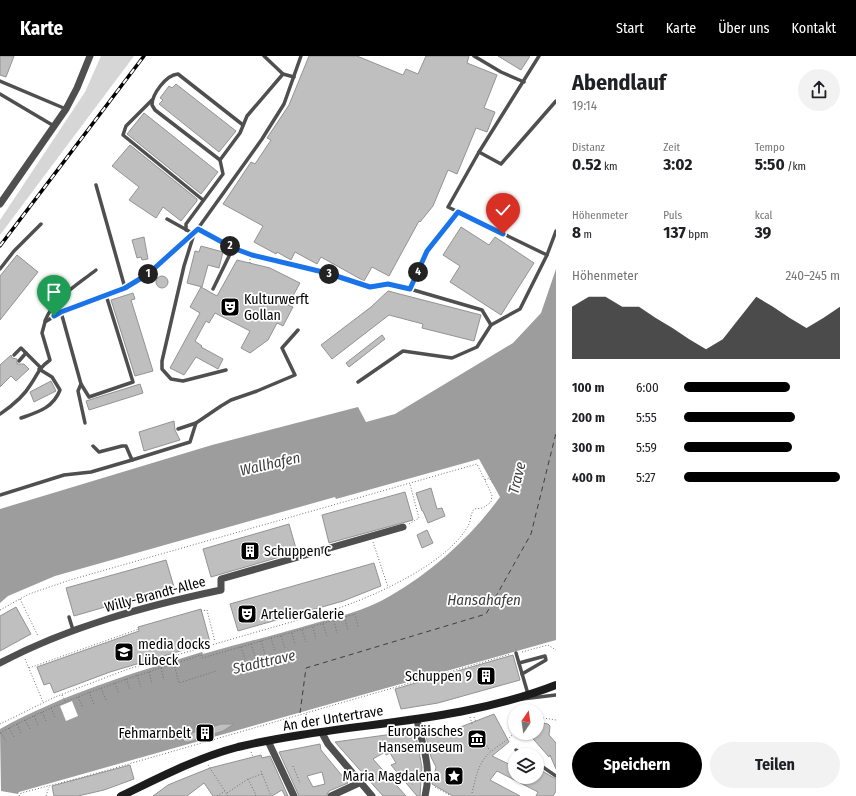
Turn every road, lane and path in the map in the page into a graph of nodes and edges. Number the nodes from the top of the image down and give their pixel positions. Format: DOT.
graph roads {
  1 [pos="90,56"];
  2 [pos="264,56"];
  3 [pos="301,56"];
  4 [pos="474,56"];
  5 [pos="539,56"];
  6 [pos="283,74"];
  7 [pos="294,77"];
  8 [pos="0,81"];
  9 [pos="524,82"];
  10 [pos="0,94"];
  11 [pos="152,100"];
  12 [pos="556,101"];
  13 [pos="66,109"];
  14 [pos="243,125"];
  15 [pos="54,126"];
  16 [pos="479,152"];
  17 [pos="220,160"];
  18 [pos="96,185"];
  19 [pos="203,200"];
  20 [pos="0,204"];
  21 [pos="458,212"];
  22 [pos="168,219"];
  23 [pos="41,224"];
  24 [pos="198,229"];
  25 [pos="186,230"];
  26 [pos="556,231"];
  27 [pos="194,234"];
  28 [pos="233,248"];
  29 [pos="547,255"];
  30 [pos="0,269"];
  31 [pos="96,270"];
  32 [pos="125,288"];
  33 [pos="213,289"];
  34 [pos="410,289"];
  35 [pos="106,295"];
  36 [pos="61,312"];
  37 [pos="45,322"];
  38 [pos="491,325"];
  39 [pos="298,330"];
  40 [pos="26,353"];
  41 [pos="14,355"];
  42 [pos="19,360"];
  43 [pos="40,368"];
  44 [pos="226,370"];
  45 [pos="358,382"];
  46 [pos="81,384"];
  47 [pos="0,414"];
  48 [pos="21,418"];
  49 [pos="85,423"];
  50 [pos="196,423"];
  51 [pos="178,429"];
  52 [pos="93,446"];
  53 [pos="132,460"];
  54 [pos="485,480"];
  55 [pos="492,483"];
  56 [pos="410,484"];
  57 [pos="0,495"];
  58 [pos="403,527"];
  59 [pos="371,536"];
  60 [pos="388,587"];
  61 [pos="20,599"];
  62 [pos="0,610"];
  63 [pos="202,611"];
  64 [pos="68,617"];
  65 [pos="344,617"];
  66 [pos="334,620"];
  67 [pos="323,623"];
  68 [pos="313,626"];
  69 [pos="358,627"];
  70 [pos="139,629"];
  71 [pos="302,629"];
  72 [pos="74,630"];
  73 [pos="348,630"];
  74 [pos="292,632"];
  75 [pos="337,633"];
  76 [pos="281,635"];
  77 [pos="327,636"];
  78 [pos="271,638"];
  79 [pos="316,639"];
  80 [pos="261,641"];
  81 [pos="306,642"];
  82 [pos="41,643"];
  83 [pos="215,643"];
  84 [pos="251,644"];
  85 [pos="295,645"];
  86 [pos="241,647"];
  87 [pos="285,648"];
  88 [pos="556,650"];
  89 [pos="275,651"];
  90 [pos="21,652"];
  91 [pos="516,653"];
  92 [pos="265,654"];
  93 [pos="255,656"];
  94 [pos="245,659"];
  95 [pos="0,663"];
  96 [pos="519,663"];
  97 [pos="174,664"];
  98 [pos="29,668"];
  99 [pos="161,668"];
  100 [pos="148,671"];
  101 [pos="216,671"];
  102 [pos="522,674"];
  103 [pos="137,675"];
  104 [pos="126,678"];
  105 [pos="164,680"];
  106 [pos="114,682"];
  107 [pos="152,684"];
  108 [pos="556,685"];
  109 [pos="101,687"];
  110 [pos="141,687"];
  111 [pos="130,690"];
  112 [pos="545,691"];
  113 [pos="89,692"];
  114 [pos="62,694"];
  115 [pos="119,694"];
  116 [pos="528,694"];
  117 [pos="78,696"];
  118 [pos="547,696"];
  119 [pos="556,696"];
  120 [pos="515,698"];
  121 [pos="106,700"];
  122 [pos="44,702"];
  123 [pos="66,704"];
  124 [pos="94,704"];
  125 [pos="50,708"];
  126 [pos="83,708"];
  127 [pos="42,712"];
  128 [pos="306,713"];
  129 [pos="33,716"];
  130 [pos="55,717"];
  131 [pos="544,718"];
  132 [pos="25,720"];
  133 [pos="417,720"];
  134 [pos="556,720"];
  135 [pos="46,721"];
  136 [pos="0,724"];
  137 [pos="17,724"];
  138 [pos="38,725"];
  139 [pos="9,728"];
  140 [pos="30,729"];
  141 [pos="0,732"];
  142 [pos="21,733"];
  143 [pos="322,733"];
  144 [pos="311,735"];
  145 [pos="14,737"];
  146 [pos="482,738"];
  147 [pos="508,740"];
  148 [pos="6,741"];
  149 [pos="268,741"];
  150 [pos="491,752"];
  151 [pos="204,758"];
  152 [pos="293,766"];
  153 [pos="544,768"];
  154 [pos="261,771"];
  155 [pos="399,771"];
  156 [pos="262,774"];
  157 [pos="556,776"];
  158 [pos="248,779"];
  159 [pos="300,783"];
  160 [pos="359,783"];
  161 [pos="413,785"];
  162 [pos="49,786"];
  163 [pos="435,787"];
  164 [pos="225,791"];
  165 [pos="227,793"];
  166 [pos="472,793"];
  167 [pos="19,796"];
  168 [pos="46,796"];
  169 [pos="121,796"];
  170 [pos="217,796"];
  171 [pos="228,796"];
  172 [pos="254,796"];
  173 [pos="271,796"];
  174 [pos="294,796"];
  175 [pos="331,796"];
  176 [pos="372,796"];
  177 [pos="425,796"];
  178 [pos="451,796"];
  1 -- 13 [label="street"];
  2 -- 6 [label="lane"];
  3 -- 7 [label="lane"];
  4 -- 9 [label="lane"];
  5 -- 9 [label="lane"];
  6 -- 7 [label="lane"];
  6 -- 14 [label="lane"];
  7 -- 24 [label="lane"];
  8 -- 13 [label="lane"];
  9 -- 16 [label="lane"];
  10 -- 15 [label="lane"];
  11 -- 14 [label="lane"];
  11 -- 17 [label="lane"];
  11 -- 19 [label="lane"];
  12 -- 16 [label="lane"];
  13 -- 15 [label="street"];
  14 -- 17 [label="lane"];
  15 -- 20 [label="street"];
  16 -- 21 [label="lane"];
  17 -- 19 [label="lane"];
  18 -- 32 [label="lane"];
  19 -- 25 [label="lane"];
  21 -- 29 [label="lane"];
  21 -- 34 [label="lane"];
  22 -- 25 [label="lane"];
  23 -- 30 [label="lane"];
  24 -- 27 [label="lane"];
  24 -- 28 [label="lane"];
  25 -- 27 [label="lane"];
  26 -- 29 [label="lane"];
  27 -- 32 [label="lane"];
  27 -- 44 [label="lane"];
  28 -- 33 [label="lane"];
  28 -- 34 [label="lane"];
  29 -- 38 [label="lane"];
  31 -- 37 [label="lane"];
  32 -- 35 [label="lane"];
  34 -- 38 [label="lane"];
  35 -- 36 [label="lane"];
  35 -- 46 [label="lane"];
  36 -- 37 [label="lane"];
  36 -- 46 [label="lane"];
  37 -- 43 [label="lane"];
  38 -- 45 [label="lane"];
  39 -- 50 [label="lane"];
  40 -- 41 [label="lane"];
  40 -- 42 [label="lane"];
  40 -- 43 [label="lane"];
  43 -- 47 [label="lane"];
  43 -- 48 [label="lane"];
  46 -- 49 [label="lane"];
  50 -- 51 [label="lane"];
  50 -- 53 [label="lane"];
  52 -- 53 [label="lane"];
  53 -- 57 [label="lane"];
  54 -- 55 [label="path"];
  54 -- 56 [label="path"];
  54 -- 60 [label="path"];
  56 -- 58 [label="path"];
  56 -- 61 [label="path"];
  58 -- 59 [label="street, Willy-Brandt-Allee"];
  59 -- 60 [label="path"];
  59 -- 72 [label="street, Willy-Brandt-Allee"];
  60 -- 83 [label="path"];
  61 -- 62 [label="path"];
  61 -- 82 [label="path"];
  63 -- 83 [label="path"];
  64 -- 72 [label="lane"];
  65 -- 66 [label="path"];
  65 -- 69 [label="path"];
  65 -- 73 [label="path"];
  66 -- 67 [label="path"];
  66 -- 75 [label="path"];
  67 -- 68 [label="path"];
  67 -- 77 [label="path"];
  68 -- 71 [label="path"];
  68 -- 79 [label="path"];
  70 -- 98 [label="path"];
  71 -- 74 [label="path"];
  71 -- 81 [label="path"];
  72 -- 82 [label="street, Willy-Brandt-Allee"];
  74 -- 76 [label="path"];
  74 -- 85 [label="path"];
  76 -- 78 [label="path"];
  76 -- 87 [label="path"];
  78 -- 80 [label="path"];
  78 -- 89 [label="path"];
  80 -- 84 [label="path"];
  80 -- 92 [label="path"];
  82 -- 90 [label="street, Willy-Brandt-Allee"];
  83 -- 114 [label="path"];
  84 -- 86 [label="path"];
  84 -- 93 [label="path"];
  86 -- 94 [label="path"];
  86 -- 97 [label="path"];
  88 -- 91 [label="path"];
  90 -- 95 [label="street, Willy-Brandt-Allee"];
  90 -- 98 [label="path"];
  91 -- 96 [label="lane"];
  91 -- 128 [label="path"];
  96 -- 102 [label="lane"];
  96 -- 102 [label="lane"];
  97 -- 99 [label="path"];
  97 -- 101 [label="path"];
  98 -- 122 [label="path"];
  99 -- 100 [label="path"];
  99 -- 105 [label="path"];
  100 -- 103 [label="path"];
  100 -- 107 [label="path"];
  102 -- 116 [label="lane"];
  103 -- 104 [label="path"];
  103 -- 110 [label="path"];
  104 -- 106 [label="path"];
  104 -- 111 [label="path"];
  106 -- 109 [label="path"];
  106 -- 115 [label="path"];
  108 -- 116 [label="main road, An der Untertrave"];
  109 -- 113 [label="path"];
  109 -- 121 [label="path"];
  112 -- 118 [label="lane"];
  113 -- 117 [label="path"];
  113 -- 124 [label="path"];
  114 -- 122 [label="path"];
  114 -- 123 [label="path"];
  116 -- 120 [label="main road, An der Untertrave"];
  117 -- 125 [label="path"];
  117 -- 126 [label="path"];
  118 -- 119 [label="lane"];
  118 -- 120 [label="lane"];
  120 -- 133 [label="main road, An der Untertrave"];
  122 -- 136 [label="path"];
  125 -- 127 [label="path"];
  125 -- 130 [label="path"];
  127 -- 129 [label="path"];
  127 -- 135 [label="path"];
  128 -- 144 [label="path"];
  128 -- 162 [label="path"];
  129 -- 132 [label="path"];
  129 -- 138 [label="path"];
  131 -- 134 [label="path"];
  132 -- 137 [label="path"];
  132 -- 140 [label="path"];
  133 -- 143 [label="main road, An der Untertrave"];
  133 -- 177 [label="street"];
  137 -- 139 [label="path"];
  137 -- 142 [label="path"];
  139 -- 141 [label="path"];
  139 -- 145 [label="path"];
  141 -- 148 [label="path"];
  143 -- 144 [label="main road, An der Untertrave"];
  143 -- 160 [label="street"];
  144 -- 149 [label="main road, An der Untertrave"];
  146 -- 150 [label="path"];
  147 -- 150 [label="path"];
  149 -- 151 [label="main road, An der Untertrave"];
  149 -- 174 [label="street"];
  150 -- 166 [label="path"];
  151 -- 164 [label="path"];
  151 -- 169 [label="main road, An der Untertrave"];
  152 -- 159 [label="path"];
  153 -- 157 [label="lane"];
  154 -- 156 [label="path"];
  155 -- 161 [label="path"];
  156 -- 158 [label="path"];
  156 -- 173 [label="path"];
  158 -- 165 [label="path"];
  158 -- 172 [label="path"];
  160 -- 175 [label="street"];
  160 -- 176 [label="street"];
  162 -- 167 [label="path"];
  162 -- 168 [label="path"];
  163 -- 178 [label="path"];
  164 -- 165 [label="path"];
  164 -- 170 [label="path"];
  165 -- 171 [label="path"];
}
